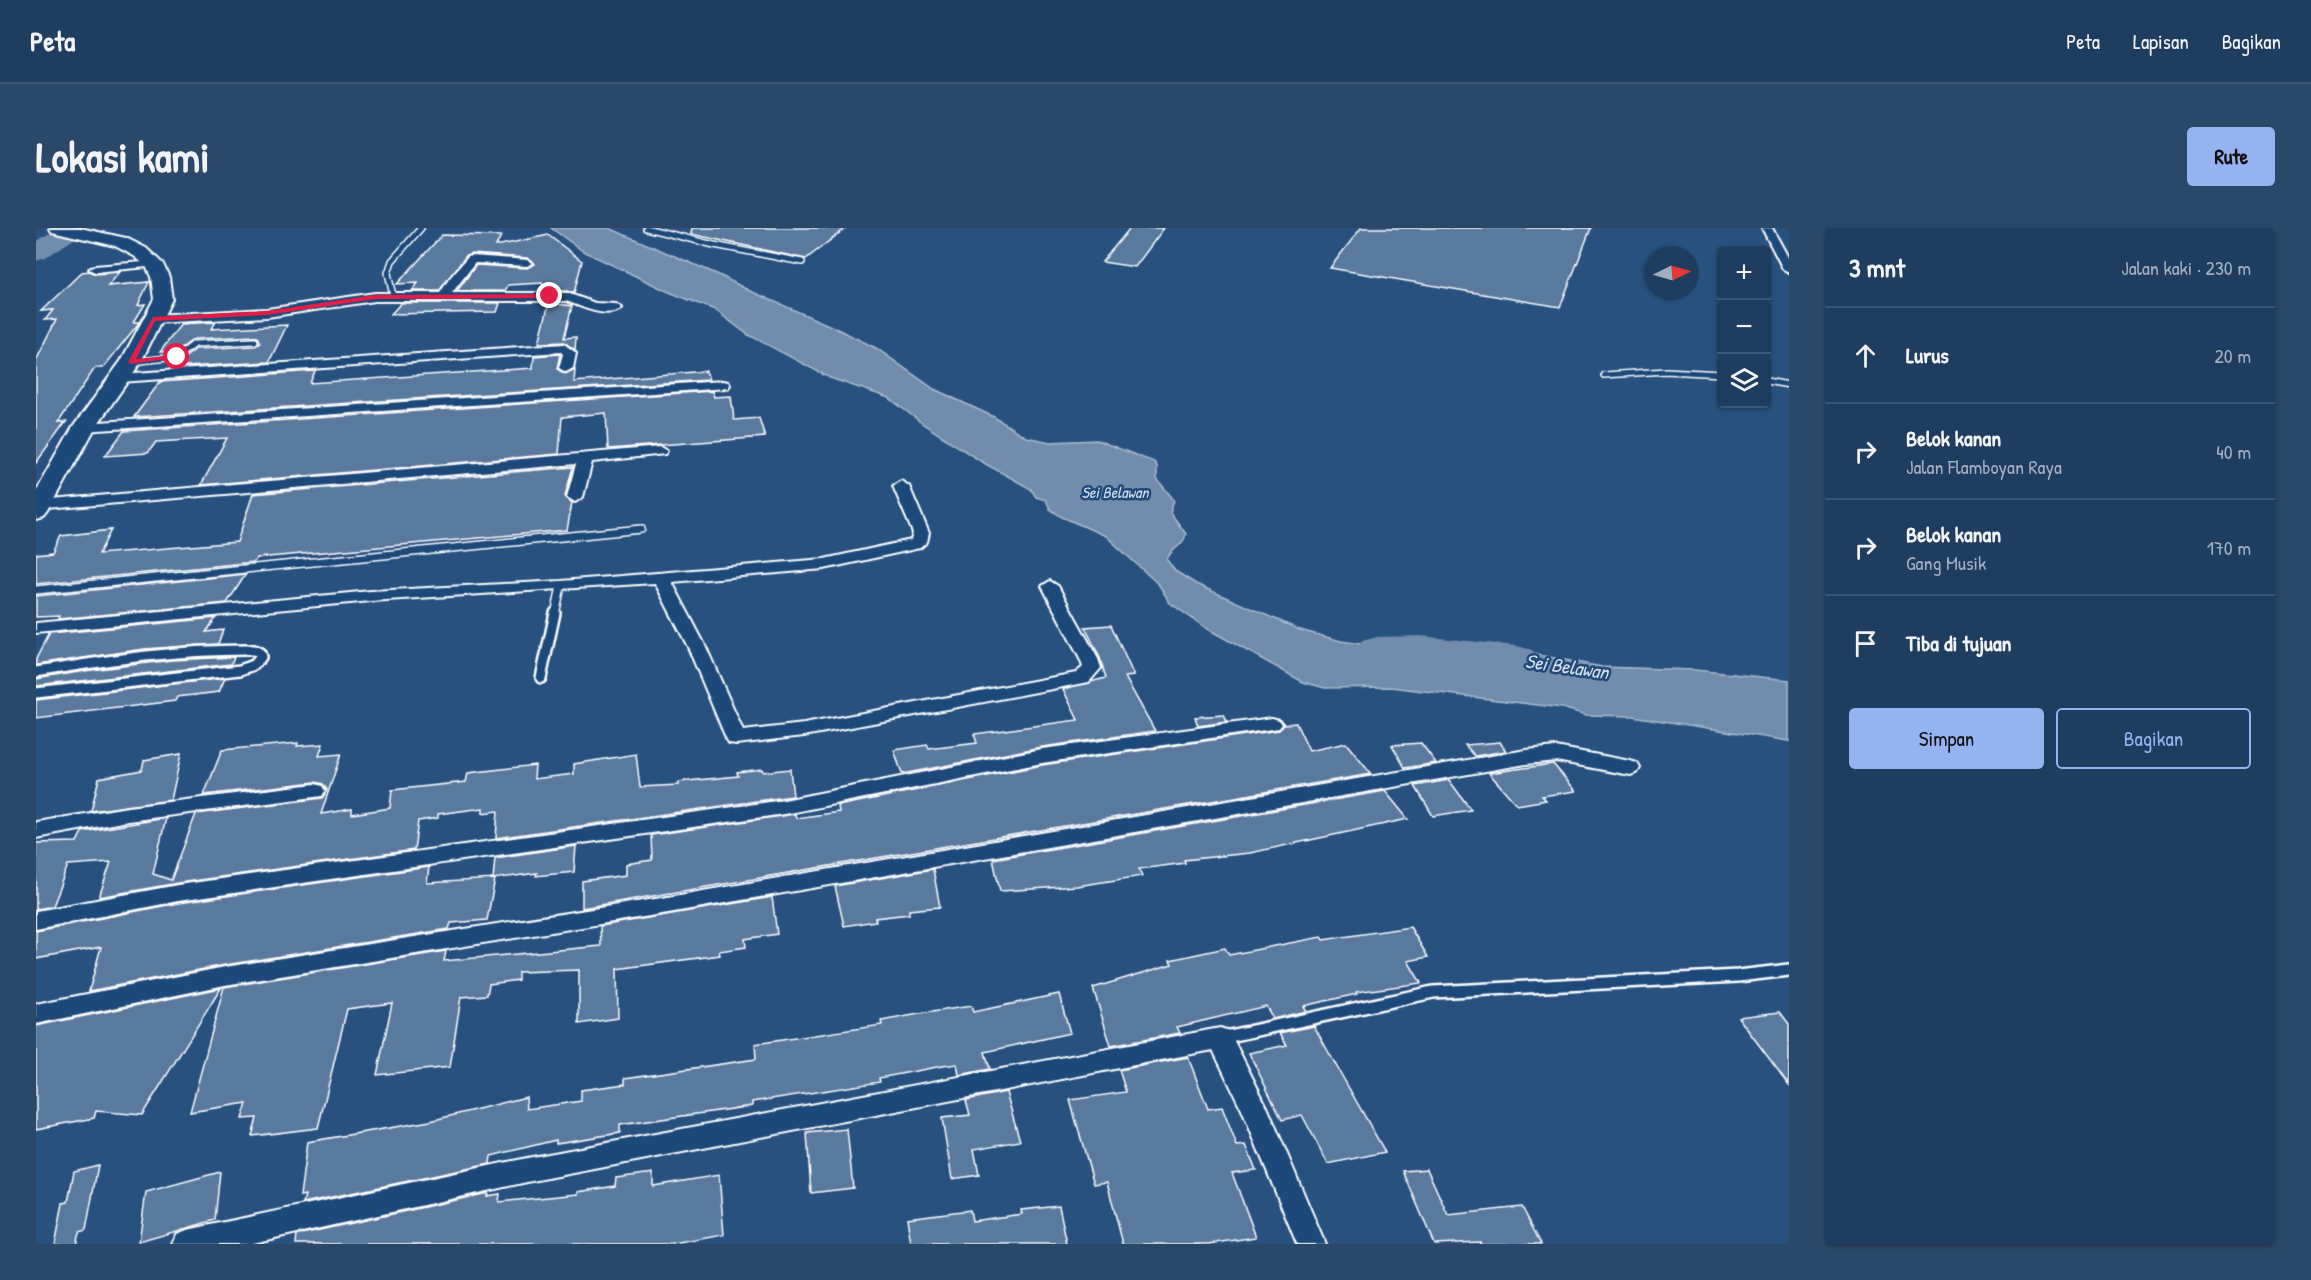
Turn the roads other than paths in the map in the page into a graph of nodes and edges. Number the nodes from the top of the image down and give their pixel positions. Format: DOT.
graph roads {
  1 [pos="58,228"];
  2 [pos="422,228"];
  3 [pos="646,228"];
  4 [pos="1767,228"];
  5 [pos="1775,242"];
  6 [pos="1789,243"];
  7 [pos="802,262"];
  8 [pos="527,263"];
  9 [pos="154,264"];
  10 [pos="95,269"];
  11 [pos="1789,269"];
  12 [pos="393,296"];
  13 [pos="444,297"];
  14 [pos="616,308"];
  15 [pos="153,319"];
  16 [pos="255,341"];
  17 [pos="566,368"];
  18 [pos="125,370"];
  19 [pos="1717,374"];
  20 [pos="1604,375"];
  21 [pos="1771,382"];
  22 [pos="723,385"];
  23 [pos="1789,385"];
  24 [pos="84,427"];
  25 [pos="660,451"];
  26 [pos="585,459"];
  27 [pos="901,486"];
  28 [pos="575,497"];
  29 [pos="40,500"];
  30 [pos="641,529"];
  31 [pos="661,578"];
  32 [pos="561,586"];
  33 [pos="1050,586"];
  34 [pos="36,590"];
  35 [pos="36,628"];
  36 [pos="36,672"];
  37 [pos="541,678"];
  38 [pos="36,693"];
  39 [pos="1272,723"];
  40 [pos="1630,768"];
  41 [pos="315,790"];
  42 [pos="36,830"];
  43 [pos="36,920"];
  44 [pos="1789,970"];
  45 [pos="36,1014"];
  46 [pos="1220,1038"];
  47 [pos="187,1244"];
  48 [pos="1311,1244"];
  1 -- 9 [label="main road"];
  2 -- 12 [label="lane"];
  3 -- 7 [label="lane"];
  4 -- 5 [label="street"];
  5 -- 6 [label="street"];
  5 -- 11 [label="street"];
  8 -- 13 [label="street"];
  9 -- 10 [label="street"];
  9 -- 15 [label="main road"];
  12 -- 13 [label="street"];
  12 -- 15 [label="street"];
  13 -- 14 [label="street"];
  15 -- 18 [label="main road"];
  16 -- 18 [label="lane"];
  17 -- 18 [label="street"];
  18 -- 24 [label="main road"];
  19 -- 20 [label="lane"];
  21 -- 23 [label="lane"];
  22 -- 24 [label="street"];
  24 -- 29 [label="main road"];
  25 -- 26 [label="street"];
  26 -- 28 [label="street"];
  26 -- 29 [label="street"];
  27 -- 31 [label="street"];
  30 -- 34 [label="lane"];
  31 -- 32 [label="street"];
  31 -- 33 [label="street"];
  32 -- 35 [label="street"];
  32 -- 37 [label="lane"];
  36 -- 38 [label="lane"];
  39 -- 43 [label="street"];
  40 -- 45 [label="street"];
  41 -- 42 [label="street"];
  44 -- 46 [label="lane"];
  46 -- 47 [label="street"];
  46 -- 48 [label="street"];
}
